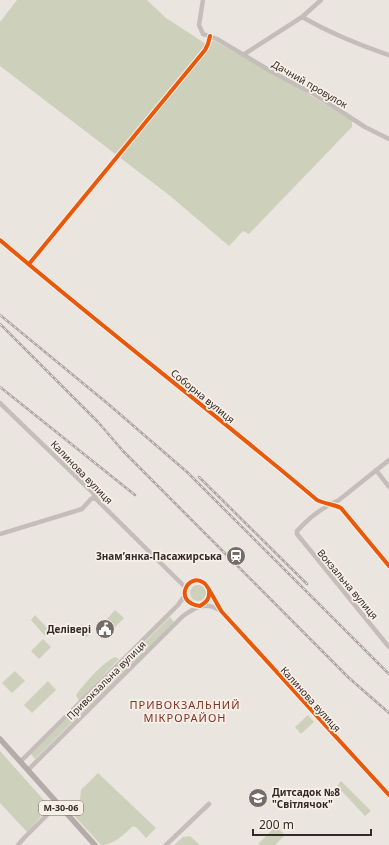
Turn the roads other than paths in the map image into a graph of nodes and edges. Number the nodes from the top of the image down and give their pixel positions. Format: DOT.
graph roads {
  1 [pos="204,0"];
  2 [pos="321,0"];
  3 [pos="302,17"];
  4 [pos="210,36"];
  5 [pos="243,55"];
  6 [pos="389,55"];
  7 [pos="389,139"];
  8 [pos="0,240"];
  9 [pos="28,264"];
  10 [pos="0,403"];
  11 [pos="389,460"];
  12 [pos="376,470"];
  13 [pos="389,487"];
  14 [pos="98,501"];
  15 [pos="330,504"];
  16 [pos="0,534"];
  17 [pos="389,566"];
  18 [pos="186,588"];
  19 [pos="209,590"];
  20 [pos="185,595"];
  21 [pos="200,606"];
  22 [pos="222,612"];
  23 [pos="389,647"];
  24 [pos="0,738"];
  25 [pos="20,762"];
  26 [pos="28,770"];
  27 [pos="389,795"];
  28 [pos="58,804"];
  29 [pos="209,804"];
  30 [pos="18,845"];
  31 [pos="95,845"];
  32 [pos="166,845"];
  1 -- 4 [label="street, Дачний провулок"];
  2 -- 3 [label="street"];
  3 -- 5 [label="street"];
  3 -- 6 [label="street"];
  4 -- 5 [label="street, Дачний провулок"];
  4 -- 9 [label="street"];
  5 -- 7 [label="street, Дачний провулок"];
  8 -- 9 [label="street, Соборна вулиця"];
  9 -- 15 [label="street, Соборна вулиця"];
  10 -- 14 [label="street, Калинова вулиця"];
  11 -- 12 [label="street"];
  12 -- 13 [label="street"];
  12 -- 15 [label="street"];
  14 -- 16 [label="street"];
  14 -- 18 [label="street, Калинова вулиця"];
  15 -- 17 [label="street, Соборна вулиця"];
  15 -- 23 [label="street, Вокзальна вулиця"];
  18 -- 19 [label="street"];
  18 -- 20 [label="street"];
  19 -- 21 [label="street"];
  19 -- 22 [label="street, Калинова вулиця"];
  20 -- 21 [label="street"];
  20 -- 25 [label="street, Привокзальна вулиця"];
  21 -- 22 [label="street"];
  21 -- 26 [label="street, Привокзальна вулиця"];
  22 -- 27 [label="street, Калинова вулиця"];
  24 -- 25 [label="main road, М-30-06"];
  25 -- 26 [label="main road, М-30-06"];
  26 -- 28 [label="main road, М-30-06"];
  28 -- 30 [label="street"];
  28 -- 31 [label="main road, М-30-06"];
  29 -- 32 [label="street"];
}
